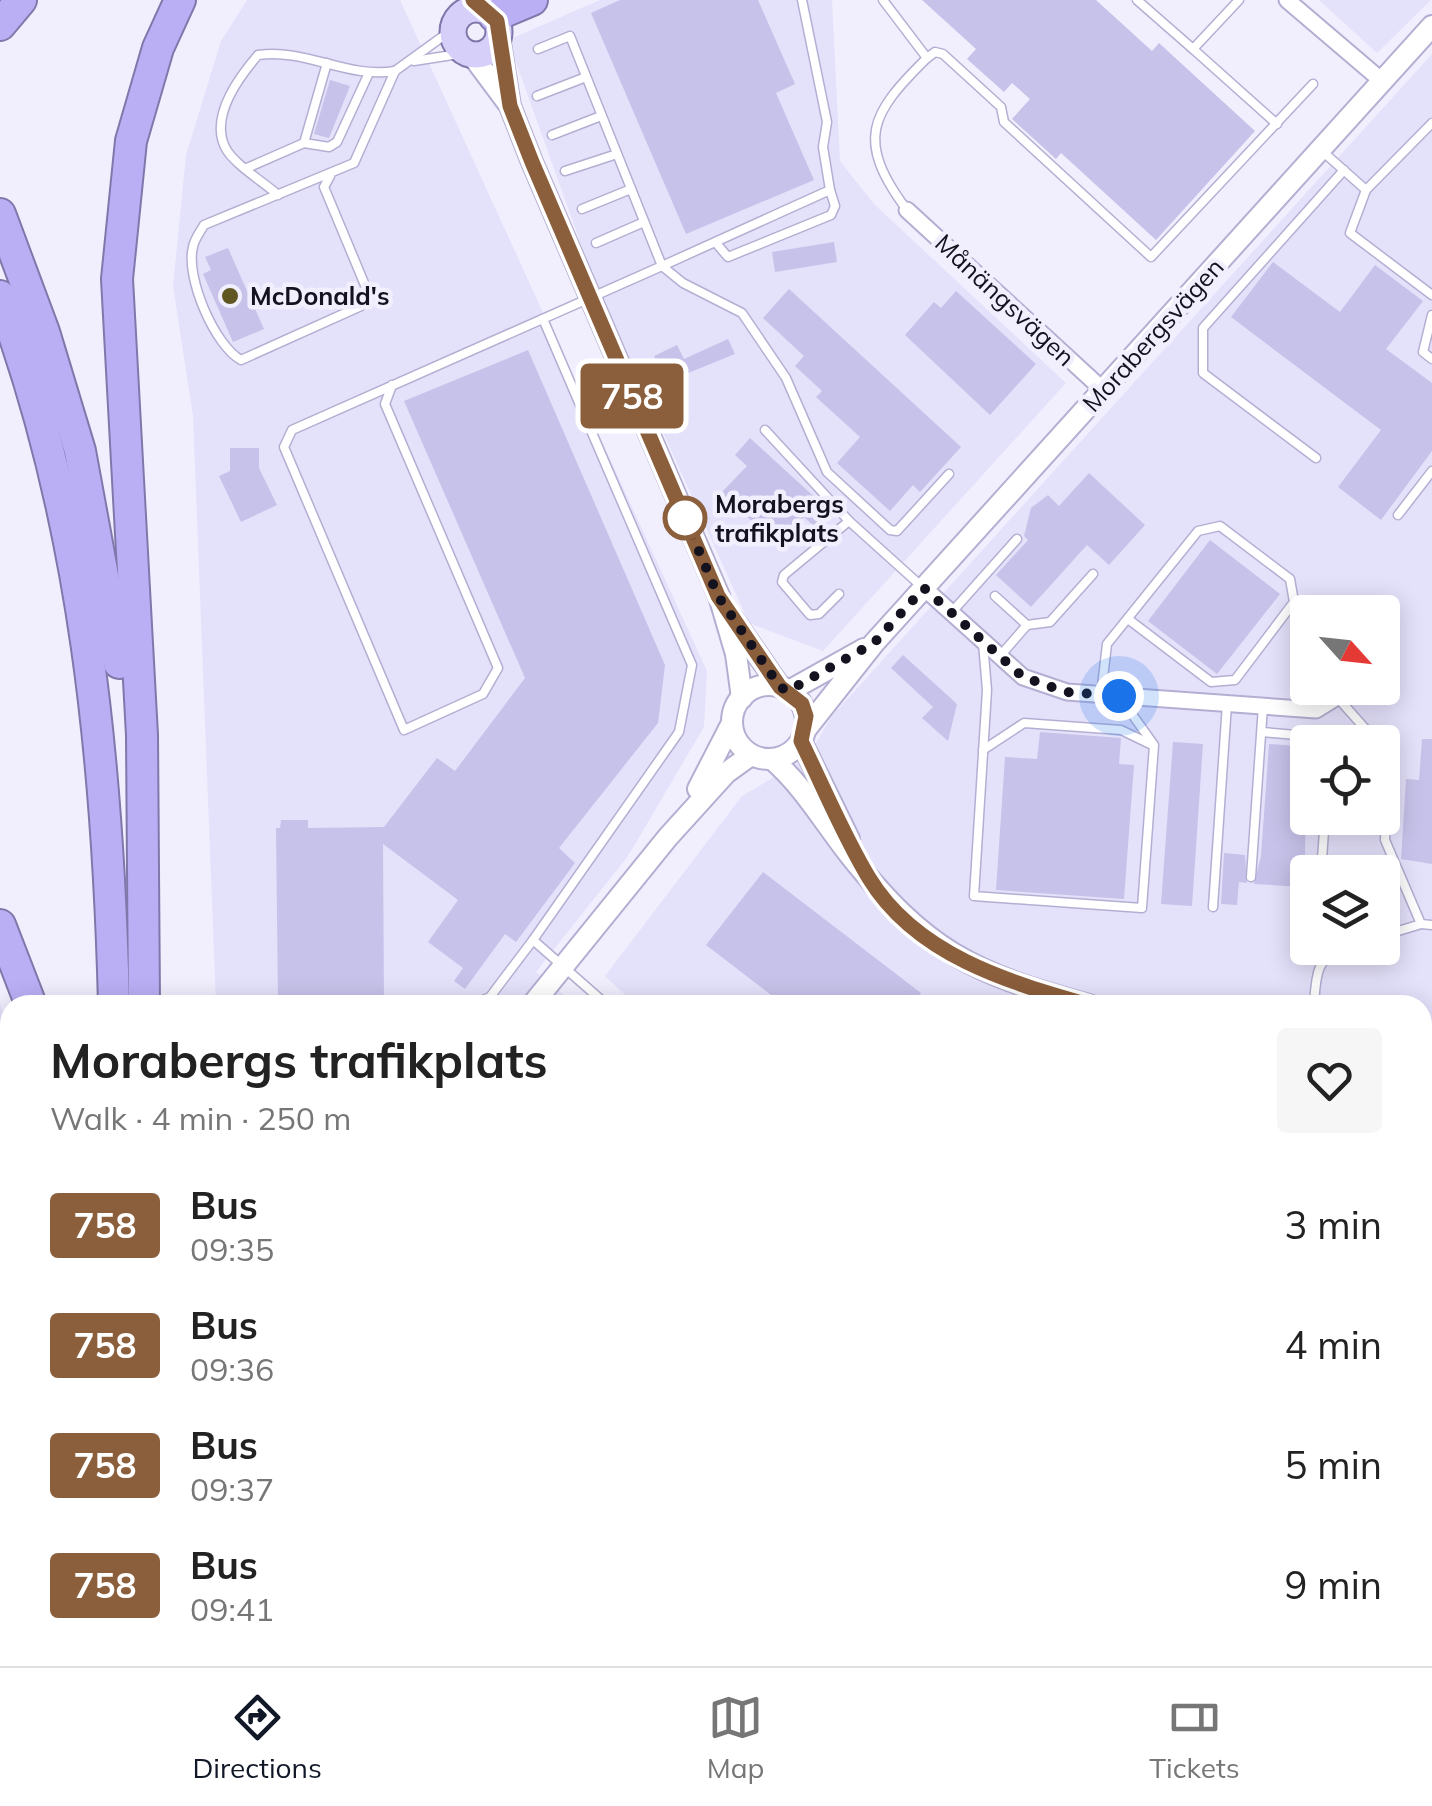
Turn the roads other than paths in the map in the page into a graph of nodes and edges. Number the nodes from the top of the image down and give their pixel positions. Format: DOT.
graph roads {
  1 [pos="21,0"];
  2 [pos="180,0"];
  3 [pos="532,0"];
  4 [pos="802,0"];
  5 [pos="883,0"];
  6 [pos="1137,0"];
  7 [pos="1239,0"];
  8 [pos="1287,0"];
  9 [pos="486,15"];
  10 [pos="452,17"];
  11 [pos="0,25"];
  12 [pos="1432,26"];
  13 [pos="538,48"];
  14 [pos="1193,49"];
  15 [pos="469,54"];
  16 [pos="927,58"];
  17 [pos="410,62"];
  18 [pos="328,63"];
  19 [pos="395,71"];
  20 [pos="368,75"];
  21 [pos="586,77"];
  22 [pos="1382,82"];
  23 [pos="1312,84"];
  24 [pos="536,96"];
  25 [pos="510,106"];
  26 [pos="602,116"];
  27 [pos="1432,123"];
  28 [pos="1277,124"];
  29 [pos="552,135"];
  30 [pos="304,144"];
  31 [pos="1321,150"];
  32 [pos="617,154"];
  33 [pos="248,168"];
  34 [pos="1344,170"];
  35 [pos="565,171"];
  36 [pos="330,176"];
  37 [pos="631,189"];
  38 [pos="830,190"];
  39 [pos="1366,190"];
  40 [pos="278,195"];
  41 [pos="582,209"];
  42 [pos="906,210"];
  43 [pos="0,214"];
  44 [pos="644,222"];
  45 [pos="596,243"];
  46 [pos="716,243"];
  47 [pos="662,266"];
  48 [pos="1432,295"];
  49 [pos="0,296"];
  50 [pos="590,298"];
  51 [pos="1432,315"];
  52 [pos="543,319"];
  53 [pos="1432,359"];
  54 [pos="392,385"];
  55 [pos="1103,390"];
  56 [pos="765,430"];
  57 [pos="1316,458"];
  58 [pos="1432,471"];
  59 [pos="949,474"];
  60 [pos="1398,515"];
  61 [pos="848,521"];
  62 [pos="1017,540"];
  63 [pos="1092,574"];
  64 [pos="924,588"];
  65 [pos="840,594"];
  66 [pos="718,596"];
  67 [pos="996,596"];
  68 [pos="951,613"];
  69 [pos="1128,619"];
  70 [pos="1027,625"];
  71 [pos="983,642"];
  72 [pos="874,643"];
  73 [pos="1000,656"];
  74 [pos="784,689"];
  75 [pos="1101,695"];
  76 [pos="1119,696"];
  77 [pos="742,698"];
  78 [pos="1228,704"];
  79 [pos="1324,705"];
  80 [pos="1344,705"];
  81 [pos="1263,706"];
  82 [pos="732,723"];
  83 [pos="1362,725"];
  84 [pos="1262,732"];
  85 [pos="1290,734"];
  86 [pos="803,735"];
  87 [pos="1154,746"];
  88 [pos="983,750"];
  89 [pos="761,757"];
  90 [pos="1385,835"];
  91 [pos="668,837"];
  92 [pos="1251,877"];
  93 [pos="870,880"];
  94 [pos="1213,907"];
  95 [pos="1421,924"];
  96 [pos="0,925"];
  97 [pos="1432,926"];
  98 [pos="1400,930"];
  99 [pos="533,940"];
  100 [pos="144,965"];
  101 [pos="1319,965"];
  102 [pos="565,968"];
  103 [pos="27,995"];
  104 [pos="114,995"];
  105 [pos="144,995"];
  106 [pos="492,995"];
  107 [pos="541,995"];
  108 [pos="596,995"];
  109 [pos="1058,995"];
  110 [pos="1315,995"];
  1 -- 11 [label="highway"];
  2 -- 100 [label="highway"];
  3 -- 9 [label="highway"];
  4 -- 38 [label="lane"];
  5 -- 16 [label="lane"];
  6 -- 14 [label="lane"];
  7 -- 14 [label="lane"];
  8 -- 22 [label="street"];
  9 -- 10 [label="main road"];
  9 -- 15 [label="main road"];
  9 -- 25 [label="street"];
  10 -- 15 [label="main road"];
  10 -- 17 [label="lane"];
  12 -- 22 [label="street, Morabergsvägen"];
  13 -- 21 [label="lane"];
  14 -- 28 [label="lane"];
  15 -- 17 [label="lane"];
  15 -- 25 [label="street"];
  16 -- 28 [label="lane"];
  16 -- 42 [label="lane"];
  17 -- 19 [label="lane"];
  18 -- 20 [label="lane"];
  18 -- 30 [label="lane"];
  18 -- 33 [label="lane"];
  19 -- 20 [label="lane"];
  19 -- 36 [label="lane"];
  20 -- 30 [label="lane"];
  21 -- 24 [label="lane"];
  21 -- 26 [label="lane"];
  22 -- 31 [label="street, Morabergsvägen"];
  23 -- 28 [label="lane"];
  25 -- 50 [label="street"];
  26 -- 29 [label="lane"];
  26 -- 32 [label="lane"];
  27 -- 39 [label="lane"];
  30 -- 33 [label="lane"];
  31 -- 34 [label="lane"];
  31 -- 55 [label="street, Morabergsvägen"];
  32 -- 35 [label="lane"];
  32 -- 37 [label="lane"];
  33 -- 40 [label="lane"];
  34 -- 39 [label="lane"];
  34 -- 57 [label="lane"];
  36 -- 40 [label="lane"];
  36 -- 40 [label="lane"];
  37 -- 41 [label="lane"];
  37 -- 44 [label="lane"];
  38 -- 46 [label="lane"];
  38 -- 46 [label="lane"];
  39 -- 48 [label="lane"];
  42 -- 55 [label="street, Månängsvägen"];
  43 -- 100 [label="highway"];
  44 -- 45 [label="lane"];
  44 -- 47 [label="lane"];
  46 -- 47 [label="lane"];
  47 -- 50 [label="lane"];
  47 -- 59 [label="lane"];
  49 -- 104 [label="highway"];
  50 -- 52 [label="lane"];
  50 -- 66 [label="street"];
  51 -- 53 [label="lane"];
  52 -- 54 [label="lane"];
  52 -- 99 [label="lane"];
  54 -- 54 [label="lane"];
  55 -- 64 [label="street, Morabergsvägen"];
  56 -- 61 [label="lane"];
  58 -- 60 [label="lane"];
  61 -- 64 [label="lane"];
  61 -- 65 [label="lane"];
  62 -- 68 [label="lane"];
  63 -- 70 [label="lane"];
  64 -- 68 [label="street"];
  64 -- 72 [label="street, Morabergsvägen"];
  66 -- 74 [label="street"];
  66 -- 77 [label="street"];
  67 -- 70 [label="lane"];
  68 -- 71 [label="street"];
  69 -- 69 [label="lane"];
  69 -- 75 [label="lane"];
  70 -- 73 [label="lane"];
  71 -- 73 [label="street"];
  71 -- 88 [label="lane"];
  72 -- 74 [label="street, Morabergsvägen"];
  72 -- 86 [label="street, Morabergsvägen"];
  73 -- 75 [label="street"];
  74 -- 77 [label="street"];
  74 -- 86 [label="street"];
  75 -- 76 [label="street"];
  76 -- 78 [label="street"];
  76 -- 87 [label="lane"];
  77 -- 82 [label="street"];
  78 -- 81 [label="street"];
  78 -- 94 [label="lane"];
  79 -- 81 [label="street"];
  80 -- 83 [label="lane"];
  81 -- 84 [label="lane"];
  82 -- 89 [label="street"];
  82 -- 91 [label="street"];
  84 -- 85 [label="lane"];
  84 -- 92 [label="lane"];
  86 -- 89 [label="street"];
  86 -- 93 [label="street"];
  87 -- 88 [label="lane"];
  87 -- 88 [label="lane"];
  89 -- 91 [label="street"];
  89 -- 93 [label="street"];
  90 -- 95 [label="lane"];
  91 -- 102 [label="street"];
  93 -- 109 [label="street"];
  95 -- 97 [label="lane"];
  95 -- 98 [label="lane"];
  96 -- 103 [label="highway"];
  99 -- 102 [label="lane"];
  99 -- 106 [label="lane"];
  100 -- 105 [label="highway"];
  101 -- 110 [label="lane"];
  102 -- 107 [label="street"];
  102 -- 108 [label="lane"];
}
